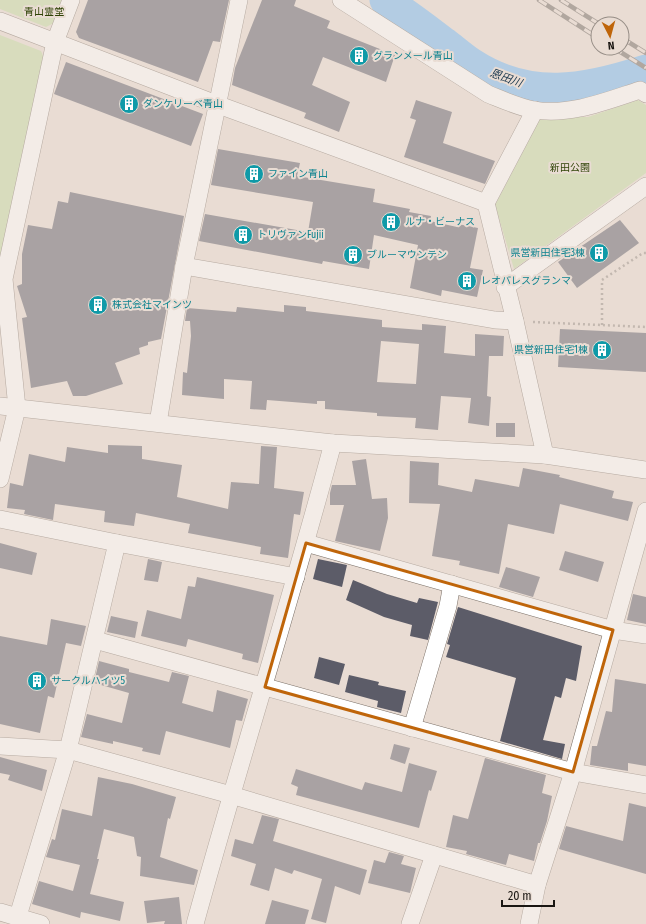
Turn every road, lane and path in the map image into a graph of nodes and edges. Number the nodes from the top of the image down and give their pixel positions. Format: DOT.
graph roads {
  1 [pos="71,0"];
  2 [pos="239,0"];
  3 [pos="341,0"];
  4 [pos="0,21"];
  5 [pos="55,42"];
  6 [pos="646,94"];
  7 [pos="216,104"];
  8 [pos="535,110"];
  9 [pos="646,186"];
  10 [pos="486,203"];
  11 [pos="646,253"];
  12 [pos="184,266"];
  13 [pos="2,279"];
  14 [pos="505,288"];
  15 [pos="515,321"];
  16 [pos="602,325"];
  17 [pos="646,327"];
  18 [pos="0,406"];
  19 [pos="17,408"];
  20 [pos="158,422"];
  21 [pos="333,443"];
  22 [pos="545,455"];
  23 [pos="646,470"];
  24 [pos="0,479"];
  25 [pos="646,511"];
  26 [pos="0,519"];
  27 [pos="117,543"];
  28 [pos="306,543"];
  29 [pos="296,577"];
  30 [pos="452,584"];
  31 [pos="613,630"];
  32 [pos="646,635"];
  33 [pos="95,640"];
  34 [pos="265,687"];
  35 [pos="412,728"];
  36 [pos="0,746"];
  37 [pos="68,750"];
  38 [pos="573,772"];
  39 [pos="646,785"];
  40 [pos="231,795"];
  41 [pos="434,855"];
  42 [pos="537,885"];
  43 [pos="0,912"];
  44 [pos="18,916"];
  45 [pos="41,924"];
  46 [pos="195,924"];
  47 [pos="410,924"];
  48 [pos="529,924"];
  1 -- 5 [label="street"];
  2 -- 7 [label="street"];
  3 -- 8 [label="street"];
  4 -- 5 [label="street"];
  5 -- 7 [label="street"];
  5 -- 13 [label="street"];
  6 -- 8 [label="street"];
  7 -- 10 [label="street"];
  7 -- 12 [label="street"];
  8 -- 10 [label="street"];
  9 -- 14 [label="street"];
  10 -- 14 [label="street"];
  11 -- 16 [label="path"];
  12 -- 15 [label="street"];
  12 -- 20 [label="street"];
  13 -- 19 [label="street"];
  14 -- 15 [label="street"];
  15 -- 16 [label="path"];
  15 -- 22 [label="street"];
  16 -- 17 [label="path"];
  18 -- 19 [label="street"];
  19 -- 20 [label="street"];
  19 -- 24 [label="street"];
  20 -- 21 [label="street"];
  21 -- 22 [label="street"];
  21 -- 28 [label="street"];
  22 -- 23 [label="street"];
  25 -- 31 [label="street"];
  26 -- 27 [label="street"];
  27 -- 29 [label="street"];
  27 -- 33 [label="street"];
  28 -- 29 [label="street"];
  28 -- 30 [label="street"];
  29 -- 34 [label="street"];
  30 -- 31 [label="street"];
  30 -- 35 [label="street"];
  31 -- 32 [label="street"];
  31 -- 38 [label="street"];
  33 -- 34 [label="street"];
  33 -- 37 [label="street"];
  34 -- 35 [label="street"];
  34 -- 40 [label="street"];
  35 -- 38 [label="street"];
  36 -- 37 [label="street"];
  37 -- 40 [label="street"];
  37 -- 44 [label="street"];
  38 -- 39 [label="street"];
  38 -- 42 [label="street"];
  40 -- 41 [label="street"];
  40 -- 46 [label="street"];
  41 -- 42 [label="street"];
  41 -- 47 [label="street"];
  42 -- 48 [label="street"];
  43 -- 44 [label="street"];
  44 -- 45 [label="street"];
}
